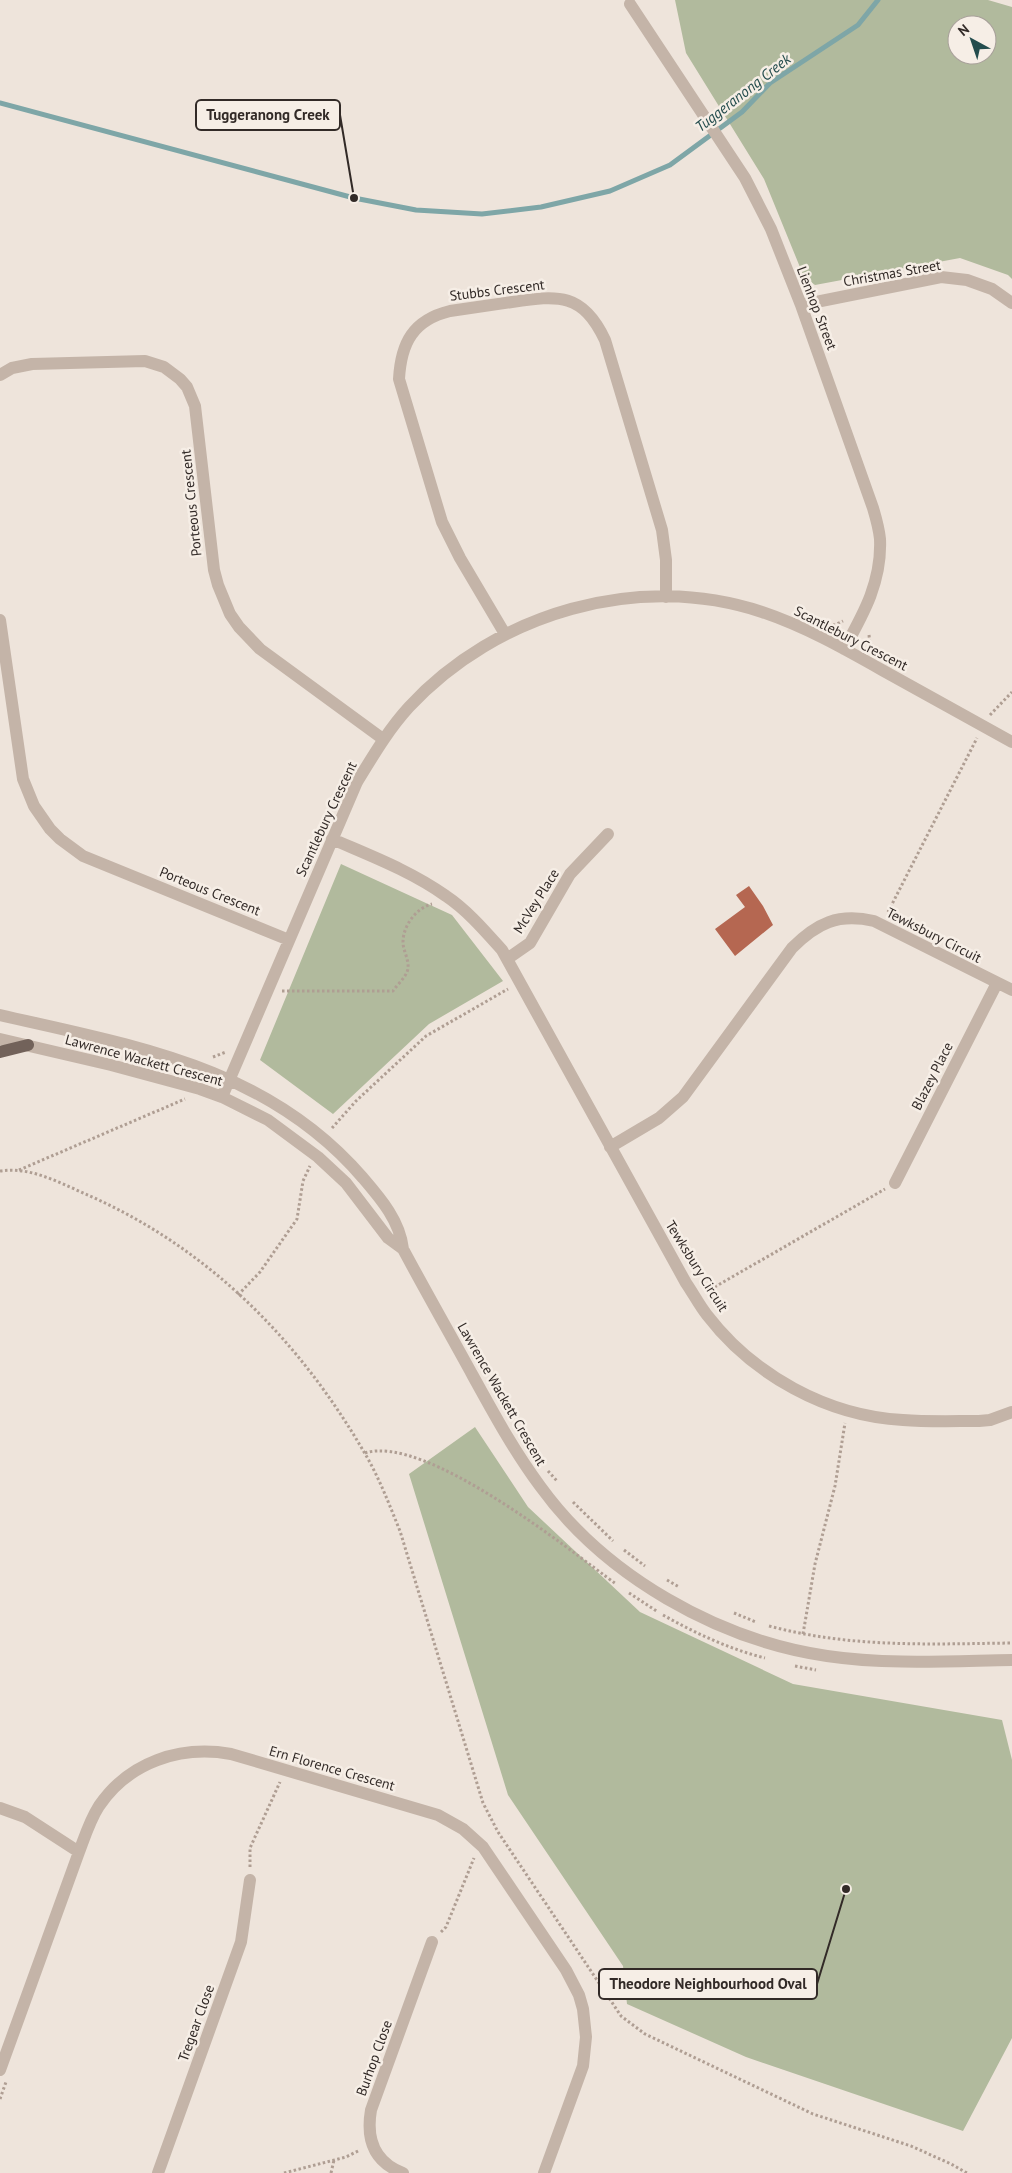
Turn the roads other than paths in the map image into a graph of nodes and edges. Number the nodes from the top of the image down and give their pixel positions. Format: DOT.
graph roads {
  1 [pos="630,4"];
  2 [pos="1012,303"];
  3 [pos="801,305"];
  4 [pos="0,375"];
  5 [pos="666,596"];
  6 [pos="0,620"];
  7 [pos="505,634"];
  8 [pos="844,649"];
  9 [pos="383,739"];
  10 [pos="1012,742"];
  11 [pos="608,834"];
  12 [pos="332,839"];
  13 [pos="289,940"];
  14 [pos="508,959"];
  15 [pos="997,982"];
  16 [pos="1012,990"];
  17 [pos="0,1015"];
  18 [pos="0,1039"];
  19 [pos="28,1045"];
  20 [pos="0,1052"];
  21 [pos="230,1079"];
  22 [pos="222,1097"];
  23 [pos="610,1146"];
  24 [pos="895,1183"];
  25 [pos="403,1249"];
  26 [pos="1012,1412"];
  27 [pos="1012,1660"];
  28 [pos="0,1808"];
  29 [pos="79,1852"];
  30 [pos="250,1880"];
  31 [pos="432,1942"];
  32 [pos="3,2075"];
  33 [pos="158,2173"];
  34 [pos="403,2173"];
  35 [pos="544,2173"];
  1 -- 3 [label="street, Lienhop Street"];
  2 -- 3 [label="street, Christmas Street"];
  3 -- 8 [label="street, Lienhop Street"];
  4 -- 9 [label="street, Porteous Crescent"];
  5 -- 7 [label="street, Scantlebury Crescent"];
  5 -- 7 [label="street, Stubbs Crescent"];
  5 -- 8 [label="street, Scantlebury Crescent"];
  6 -- 13 [label="street, Porteous Crescent"];
  7 -- 9 [label="street, Scantlebury Crescent"];
  8 -- 10 [label="street, Scantlebury Crescent"];
  9 -- 12 [label="street, Scantlebury Crescent"];
  11 -- 14 [label="street, McVey Place"];
  12 -- 13 [label="street, Scantlebury Crescent"];
  12 -- 14 [label="street, Tewksbury Circuit"];
  13 -- 21 [label="street, Scantlebury Crescent"];
  14 -- 23 [label="street, Tewksbury Circuit"];
  15 -- 16 [label="street, Tewksbury Circuit"];
  15 -- 23 [label="street, Tewksbury Circuit"];
  15 -- 24 [label="street, Blazey Place"];
  17 -- 21 [label="street, Lawrence Wackett Crescent"];
  18 -- 19 [label="street, Lawrence Wackett Crescent"];
  19 -- 20 [label="main road"];
  19 -- 22 [label="street, Lawrence Wackett Crescent"];
  21 -- 22 [label="street, Scantlebury Crescent"];
  21 -- 25 [label="street, Lawrence Wackett Crescent"];
  22 -- 25 [label="street, Lawrence Wackett Crescent"];
  23 -- 26 [label="street, Tewksbury Circuit"];
  25 -- 27 [label="street, Lawrence Wackett Crescent"];
  28 -- 29 [label="street"];
  29 -- 32 [label="street, Ern Florence Crescent"];
  29 -- 35 [label="street, Ern Florence Crescent"];
  30 -- 33 [label="street, Tregear Close"];
  31 -- 34 [label="street, Burhop Close"];
}
